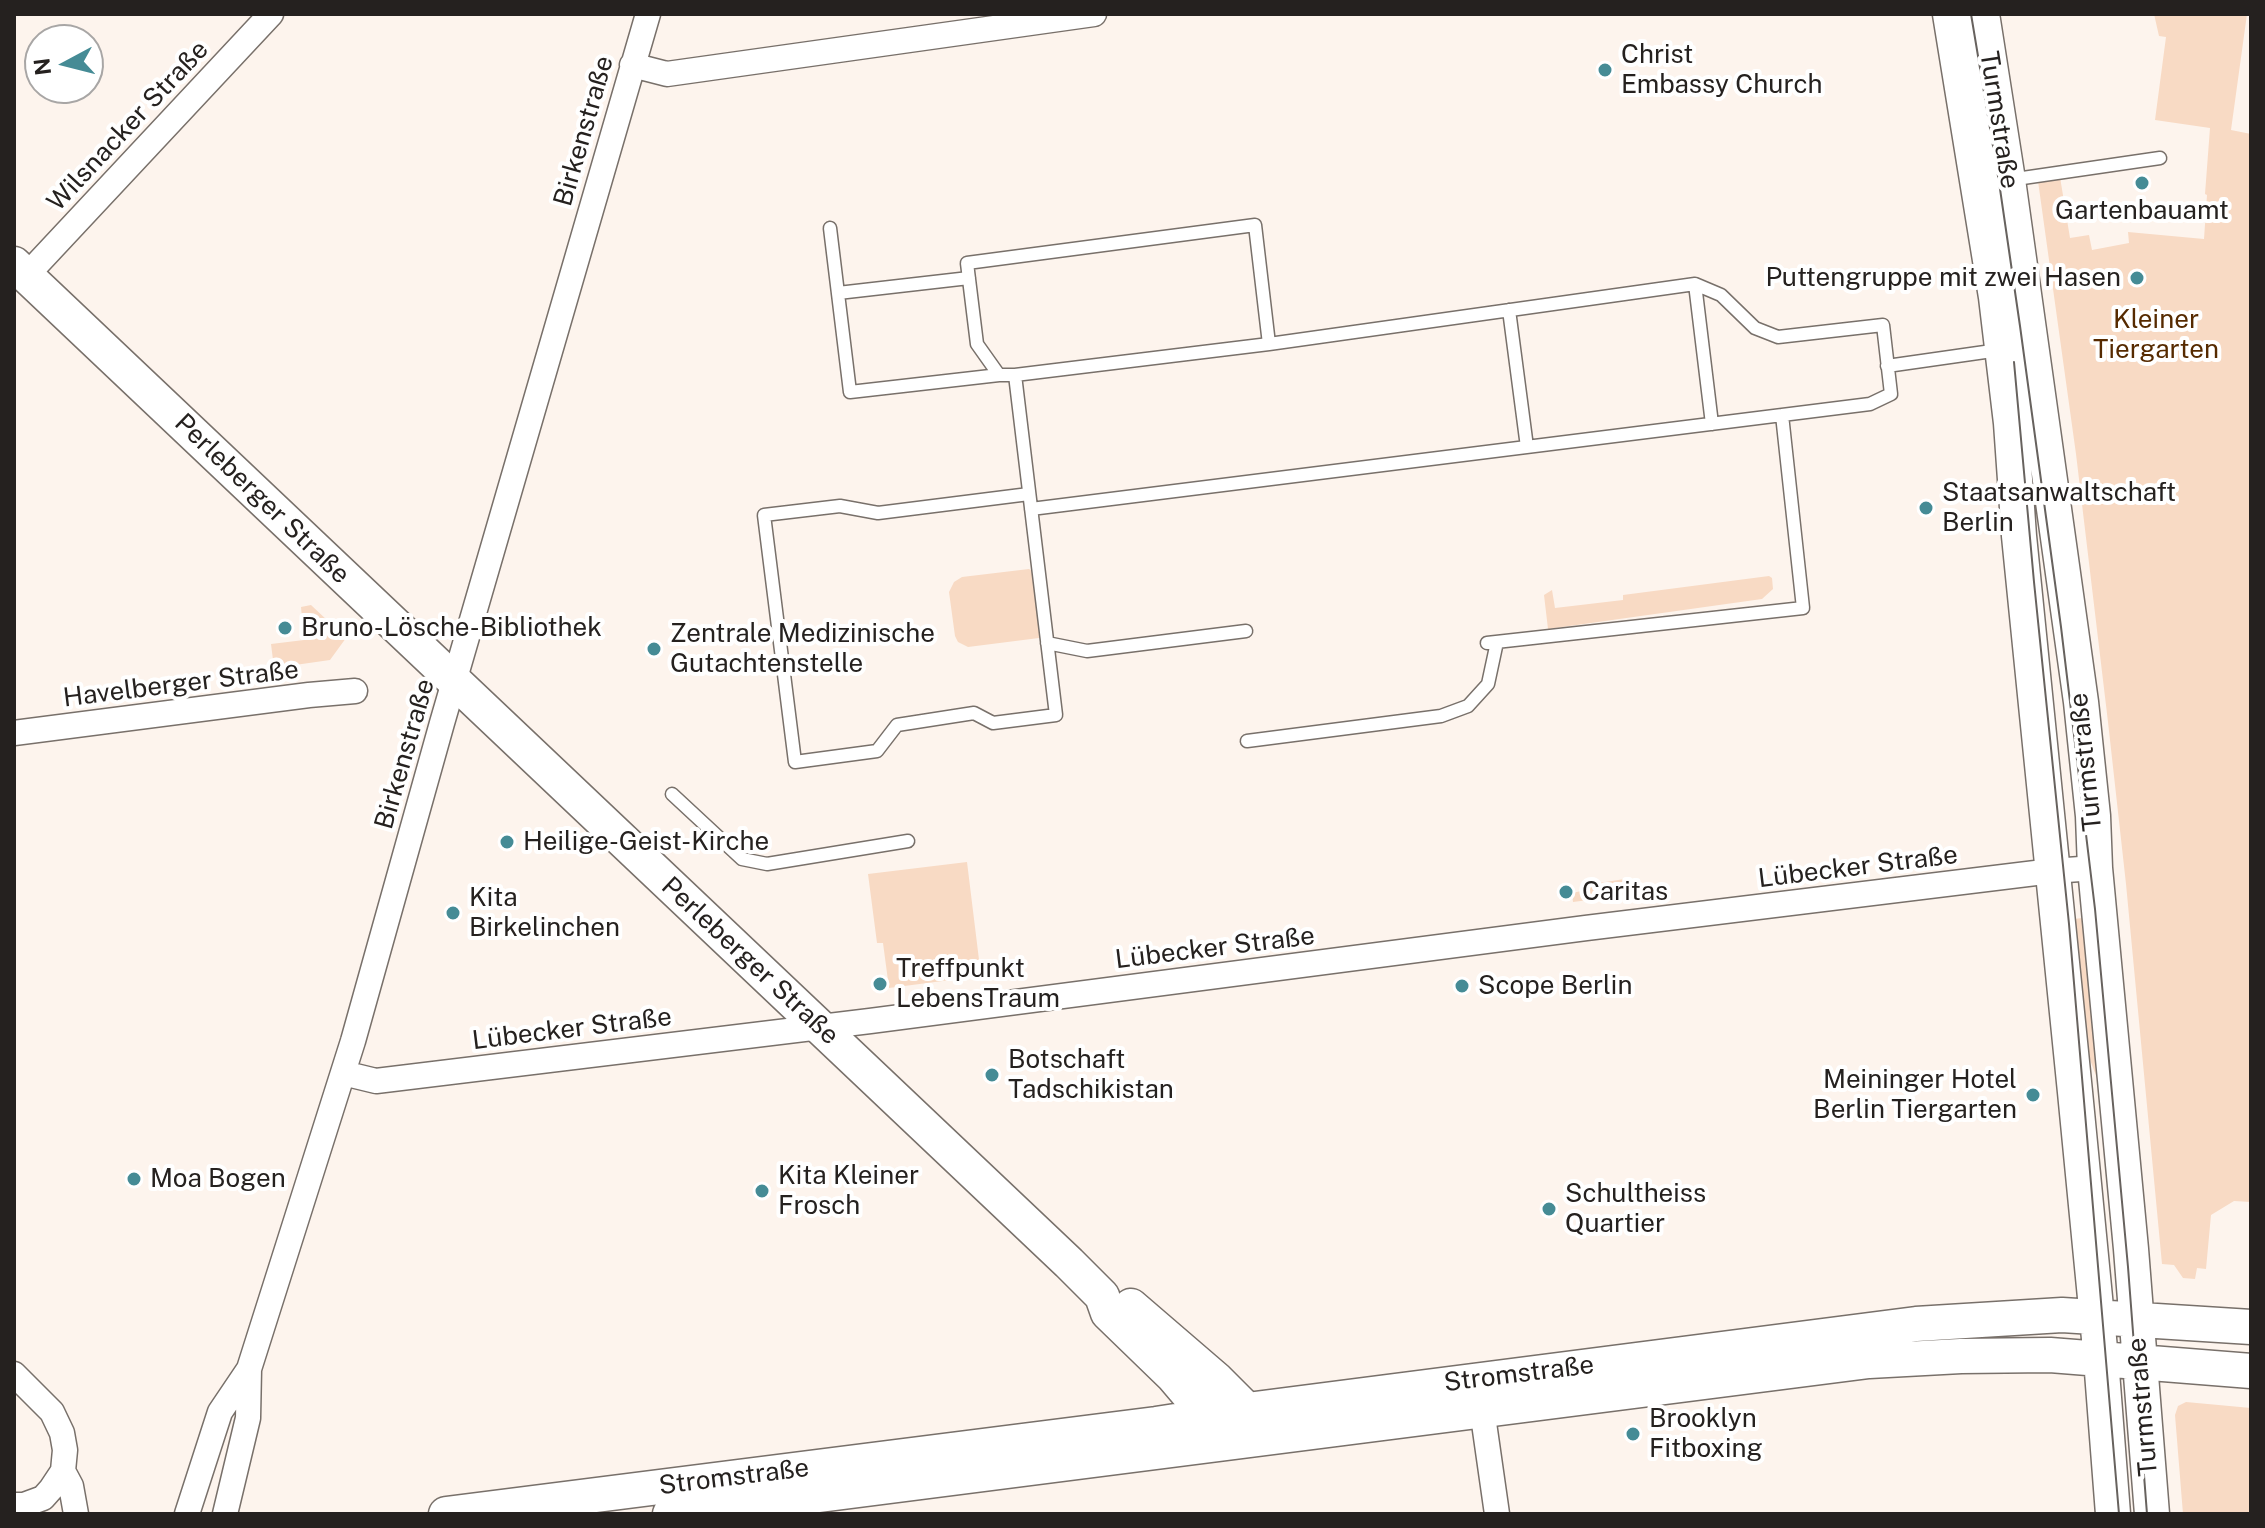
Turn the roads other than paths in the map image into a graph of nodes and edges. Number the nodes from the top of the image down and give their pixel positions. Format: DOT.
graph roads {
  1 [pos="271,14"];
  2 [pos="648,14"];
  3 [pos="1094,14"];
  4 [pos="1950,14"];
  5 [pos="1982,14"];
  6 [pos="632,65"];
  7 [pos="2160,158"];
  8 [pos="2008,180"];
  9 [pos="830,228"];
  10 [pos="20,270"];
  11 [pos="969,278"];
  12 [pos="1695,284"];
  13 [pos="838,293"];
  14 [pos="1509,310"];
  15 [pos="1269,344"];
  16 [pos="2003,350"];
  17 [pos="1887,366"];
  18 [pos="999,375"];
  19 [pos="1015,375"];
  20 [pos="1782,415"];
  21 [pos="1712,424"];
  22 [pos="1527,447"];
  23 [pos="1029,494"];
  24 [pos="1031,509"];
  25 [pos="1246,631"];
  26 [pos="1047,643"];
  27 [pos="455,682"];
  28 [pos="355,691"];
  29 [pos="14,733"];
  30 [pos="1247,741"];
  31 [pos="672,794"];
  32 [pos="908,841"];
  33 [pos="2095,868"];
  34 [pos="2052,871"];
  35 [pos="820,1027"];
  36 [pos="343,1073"];
  37 [pos="1102,1296"];
  38 [pos="2097,1317"];
  39 [pos="2136,1319"];
  40 [pos="2251,1327"];
  41 [pos="2018,1336"];
  42 [pos="2101,1359"];
  43 [pos="2140,1363"];
  44 [pos="249,1369"];
  45 [pos="2251,1371"];
  46 [pos="14,1374"];
  47 [pos="1482,1409"];
  48 [pos="1249,1424"];
  49 [pos="1210,1430"];
  50 [pos="1025,1454"];
  51 [pos="63,1471"];
  52 [pos="21,1508"];
  53 [pos="76,1514"];
  54 [pos="187,1514"];
  55 [pos="225,1514"];
  56 [pos="446,1514"];
  57 [pos="670,1514"];
  58 [pos="1497,1514"];
  59 [pos="2113,1514"];
  60 [pos="2152,1514"];
  1 -- 10 [label="street, Wilsnacker Straße"];
  2 -- 6 [label="street, Birkenstraße"];
  3 -- 6 [label="street"];
  4 -- 16 [label="main road, Turmstraße"];
  5 -- 8 [label="main road, Turmstraße"];
  6 -- 27 [label="street, Birkenstraße"];
  7 -- 8 [label="lane"];
  8 -- 33 [label="main road, Turmstraße"];
  9 -- 13 [label="lane"];
  10 -- 27 [label="main road, Perleberger Straße"];
  11 -- 13 [label="lane"];
  11 -- 15 [label="lane"];
  11 -- 18 [label="lane"];
  12 -- 14 [label="lane"];
  12 -- 17 [label="lane"];
  12 -- 21 [label="lane"];
  13 -- 18 [label="lane"];
  14 -- 15 [label="lane"];
  14 -- 22 [label="lane"];
  15 -- 19 [label="lane"];
  16 -- 17 [label="lane"];
  16 -- 34 [label="main road, Turmstraße"];
  17 -- 20 [label="lane"];
  18 -- 19 [label="lane"];
  19 -- 23 [label="lane"];
  20 -- 21 [label="lane"];
  20 -- 30 [label="lane"];
  21 -- 22 [label="lane"];
  22 -- 24 [label="lane"];
  23 -- 24 [label="lane"];
  23 -- 26 [label="lane"];
  24 -- 26 [label="lane"];
  25 -- 26 [label="lane"];
  27 -- 35 [label="main road, Perleberger Straße"];
  27 -- 36 [label="street, Birkenstraße"];
  28 -- 29 [label="street, Havelberger Straße"];
  31 -- 32 [label="lane"];
  33 -- 34 [label="street, Lübecker Straße"];
  33 -- 39 [label="main road, Turmstraße"];
  34 -- 35 [label="street, Lübecker Straße"];
  34 -- 38 [label="main road, Turmstraße"];
  35 -- 36 [label="street, Lübecker Straße"];
  35 -- 37 [label="main road, Perleberger Straße"];
  36 -- 44 [label="street, Birkenstraße"];
  37 -- 48 [label="main road, Perleberger Straße"];
  37 -- 49 [label="main road, Perleberger Straße"];
  38 -- 39 [label="main road, Stromstraße"];
  38 -- 41 [label="main road, Stromstraße"];
  38 -- 42 [label="main road, Turmstraße"];
  39 -- 40 [label="main road, Stromstraße"];
  39 -- 43 [label="main road, Turmstraße"];
  41 -- 42 [label="main road, Stromstraße"];
  41 -- 47 [label="main road, Stromstraße"];
  41 -- 48 [label="main road, Stromstraße"];
  42 -- 43 [label="main road, Stromstraße"];
  42 -- 59 [label="main road, Turmstraße"];
  43 -- 45 [label="main road, Stromstraße"];
  43 -- 60 [label="main road, Turmstraße"];
  44 -- 54 [label="street, Birkenstraße"];
  44 -- 55 [label="street, Birkenstraße"];
  46 -- 51 [label="street"];
  47 -- 48 [label="main road, Stromstraße"];
  47 -- 58 [label="street"];
  48 -- 49 [label="main road, Stromstraße"];
  49 -- 50 [label="main road, Stromstraße"];
  50 -- 56 [label="main road, Stromstraße"];
  50 -- 57 [label="main road, Stromstraße"];
  51 -- 52 [label="street"];
  51 -- 53 [label="street"];
}
